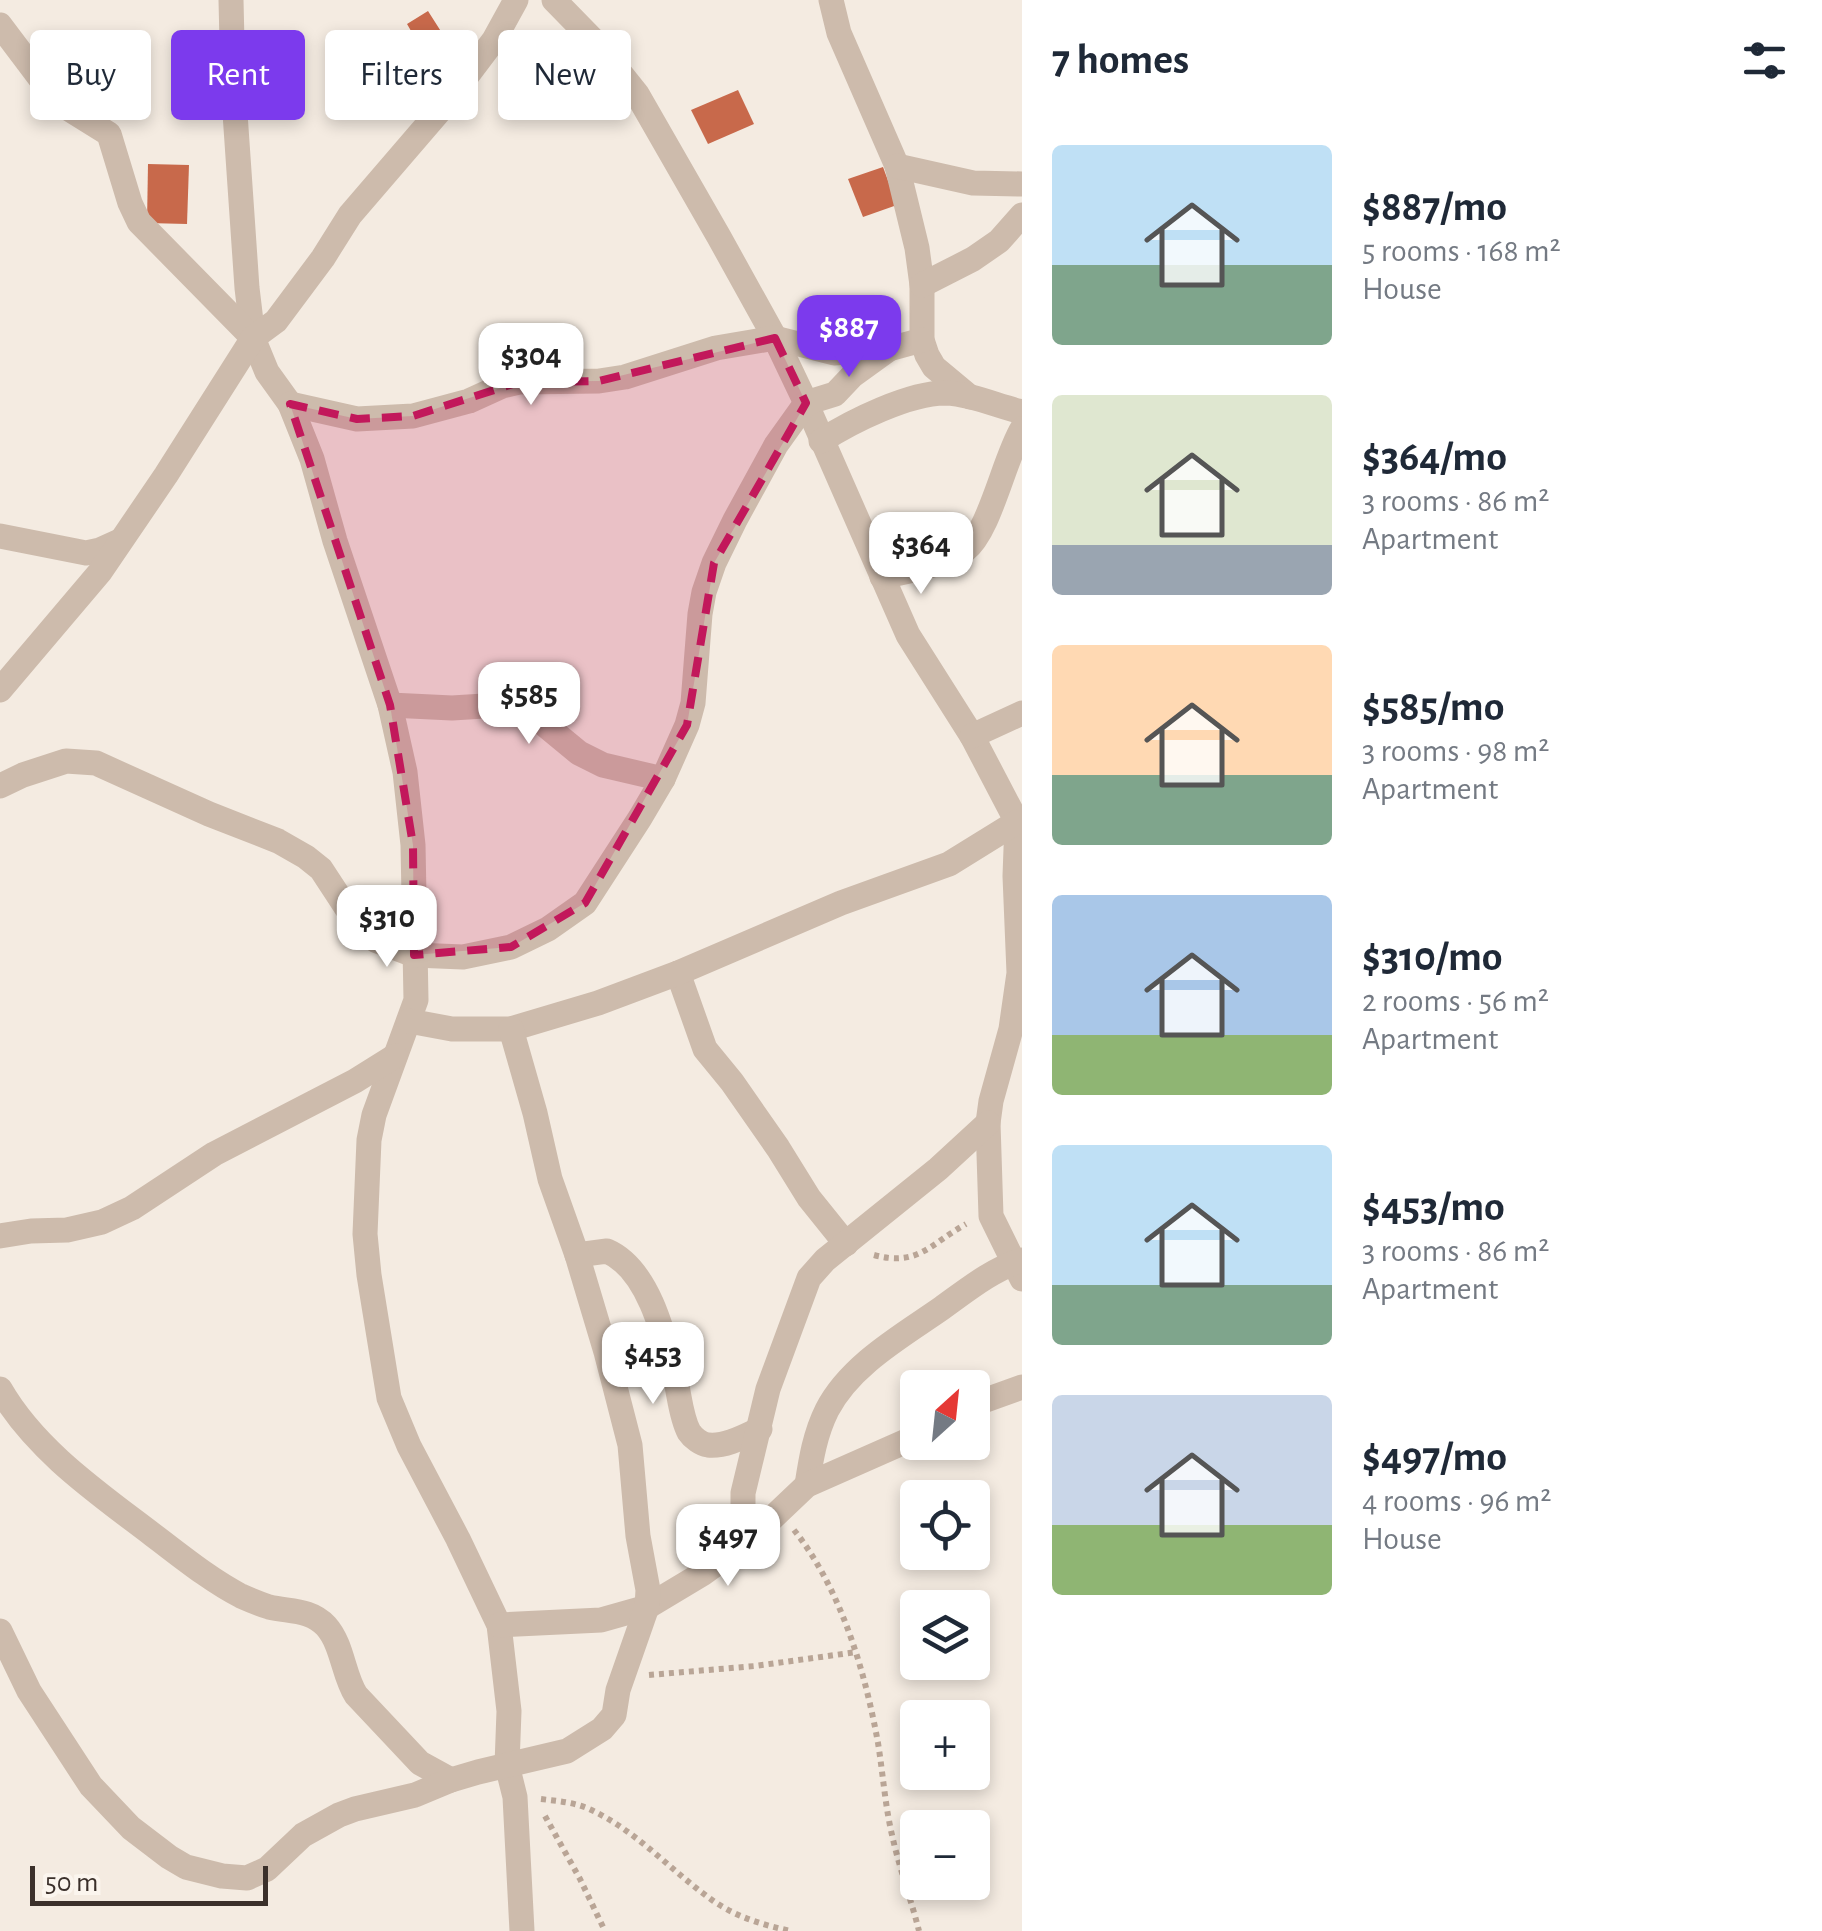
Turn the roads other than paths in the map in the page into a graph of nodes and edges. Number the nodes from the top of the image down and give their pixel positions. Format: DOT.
graph roads {
  1 [pos="232,0"];
  2 [pos="516,0"];
  3 [pos="554,0"];
  4 [pos="831,0"];
  5 [pos="0,24"];
  6 [pos="897,166"];
  7 [pos="1022,184"];
  8 [pos="1022,215"];
  9 [pos="922,285"];
  10 [pos="253,338"];
  11 [pos="775,338"];
  12 [pos="922,340"];
  13 [pos="889,349"];
  14 [pos="970,397"];
  15 [pos="806,403"];
  16 [pos="290,404"];
  17 [pos="1022,412"];
  18 [pos="1022,428"];
  19 [pos="822,441"];
  20 [pos="0,536"];
  21 [pos="120,540"];
  22 [pos="882,577"];
  23 [pos="0,690"];
  24 [pos="390,705"];
  25 [pos="1022,713"];
  26 [pos="972,736"];
  27 [pos="663,779"];
  28 [pos="0,786"];
  29 [pos="1019,822"];
  30 [pos="414,955"];
  31 [pos="678,973"];
  32 [pos="409,1021"];
  33 [pos="511,1030"];
  34 [pos="394,1056"];
  35 [pos="988,1123"];
  36 [pos="0,1236"];
  37 [pos="846,1244"];
  38 [pos="577,1255"];
  39 [pos="1019,1267"];
  40 [pos="1022,1386"];
  41 [pos="0,1389"];
  42 [pos="990,1398"];
  43 [pos="760,1429"];
  44 [pos="900,1444"];
  45 [pos="807,1485"];
  46 [pos="749,1540"];
  47 [pos="648,1607"];
  48 [pos="499,1625"];
  49 [pos="0,1632"];
  50 [pos="508,1765"];
  51 [pos="451,1780"];
  52 [pos="522,1931"];
  1 -- 10 [label="street"];
  2 -- 10 [label="street"];
  3 -- 11 [label="street"];
  4 -- 6 [label="street"];
  5 -- 10 [label="street"];
  6 -- 7 [label="street"];
  6 -- 9 [label="street"];
  8 -- 9 [label="street"];
  9 -- 12 [label="street"];
  10 -- 16 [label="street"];
  10 -- 21 [label="street"];
  11 -- 13 [label="street"];
  11 -- 15 [label="street"];
  11 -- 16 [label="street"];
  12 -- 13 [label="street"];
  12 -- 14 [label="street"];
  13 -- 15 [label="street"];
  14 -- 17 [label="street"];
  14 -- 19 [label="street"];
  15 -- 19 [label="street"];
  15 -- 27 [label="street"];
  16 -- 24 [label="street"];
  18 -- 22 [label="street"];
  19 -- 22 [label="street"];
  20 -- 21 [label="street"];
  21 -- 23 [label="street"];
  22 -- 26 [label="street"];
  24 -- 27 [label="street"];
  24 -- 30 [label="street"];
  25 -- 26 [label="street"];
  26 -- 29 [label="street"];
  27 -- 30 [label="street"];
  28 -- 30 [label="street"];
  29 -- 31 [label="street"];
  29 -- 35 [label="street"];
  30 -- 32 [label="street"];
  31 -- 33 [label="street"];
  31 -- 37 [label="street"];
  32 -- 33 [label="street"];
  32 -- 34 [label="street"];
  33 -- 38 [label="street"];
  34 -- 36 [label="street"];
  34 -- 48 [label="street"];
  35 -- 37 [label="street"];
  35 -- 39 [label="street"];
  37 -- 43 [label="street"];
  38 -- 43 [label="street"];
  38 -- 47 [label="street"];
  39 -- 45 [label="street"];
  40 -- 42 [label="street"];
  41 -- 51 [label="street"];
  43 -- 46 [label="street"];
  44 -- 45 [label="street"];
  45 -- 46 [label="street"];
  46 -- 47 [label="street"];
  47 -- 48 [label="street"];
  47 -- 50 [label="street"];
  48 -- 50 [label="street"];
  49 -- 51 [label="street"];
  50 -- 51 [label="street"];
  50 -- 52 [label="street"];
}
